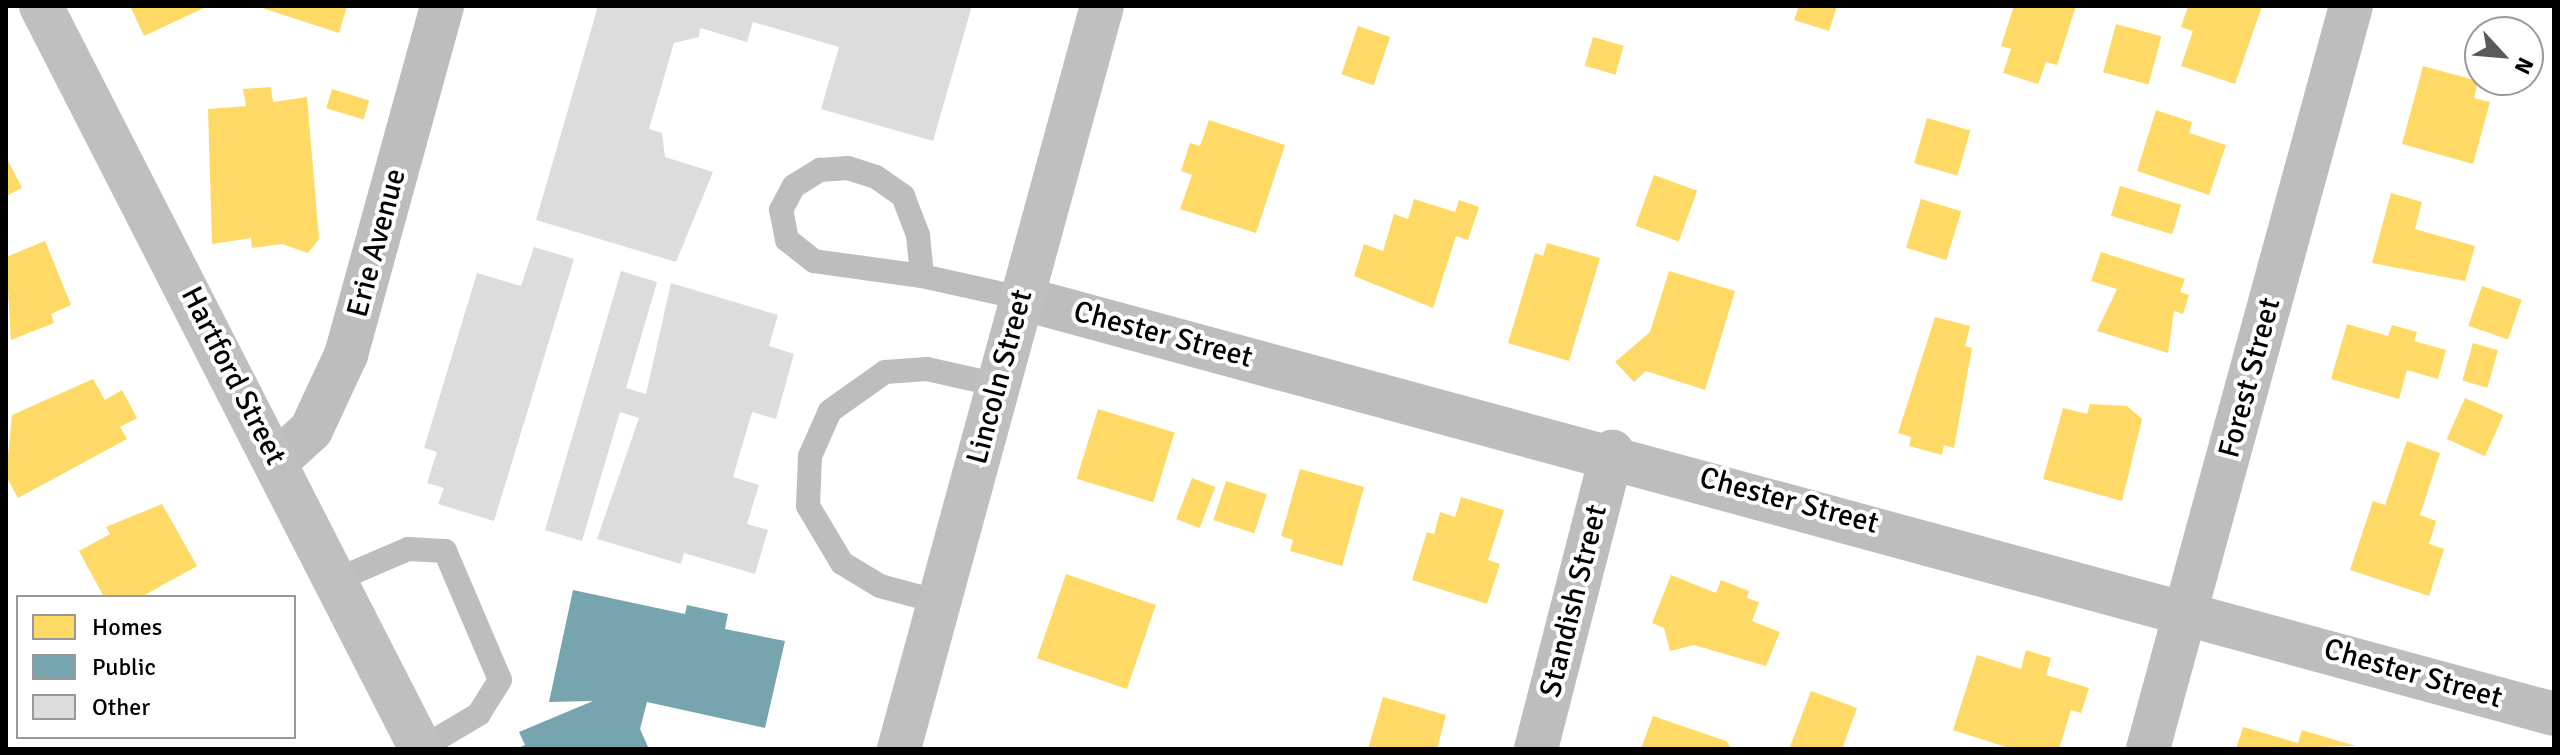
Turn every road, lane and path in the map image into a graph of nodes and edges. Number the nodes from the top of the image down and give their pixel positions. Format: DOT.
graph roads {
  1 [pos="41,6"];
  2 [pos="442,6"];
  3 [pos="1102,6"];
  4 [pos="2351,6"];
  5 [pos="922,276"];
  6 [pos="1021,298"];
  7 [pos="998,385"];
  8 [pos="1612,452"];
  9 [pos="277,461"];
  10 [pos="336,580"];
  11 [pos="940,602"];
  12 [pos="2187,610"];
  13 [pos="2554,714"];
  14 [pos="420,749"];
  15 [pos="899,749"];
  16 [pos="1536,749"];
  17 [pos="2148,749"];
  1 -- 9 [label="street, Hartford Street"];
  2 -- 9 [label="street, Erie Avenue"];
  3 -- 6 [label="street, Lincoln Street"];
  4 -- 12 [label="street, Forest Street"];
  5 -- 5 [label="lane"];
  5 -- 6 [label="lane"];
  6 -- 7 [label="street, Lincoln Street"];
  6 -- 8 [label="street, Chester Street"];
  7 -- 11 [label="street, Lincoln Street"];
  7 -- 11 [label="lane"];
  8 -- 12 [label="street, Chester Street"];
  8 -- 16 [label="street, Standish Street"];
  9 -- 10 [label="street, Hartford Street"];
  10 -- 14 [label="street, Hartford Street"];
  10 -- 14 [label="lane"];
  11 -- 15 [label="street, Lincoln Street"];
  12 -- 13 [label="street, Chester Street"];
  12 -- 17 [label="street, Forest Street"];
}
